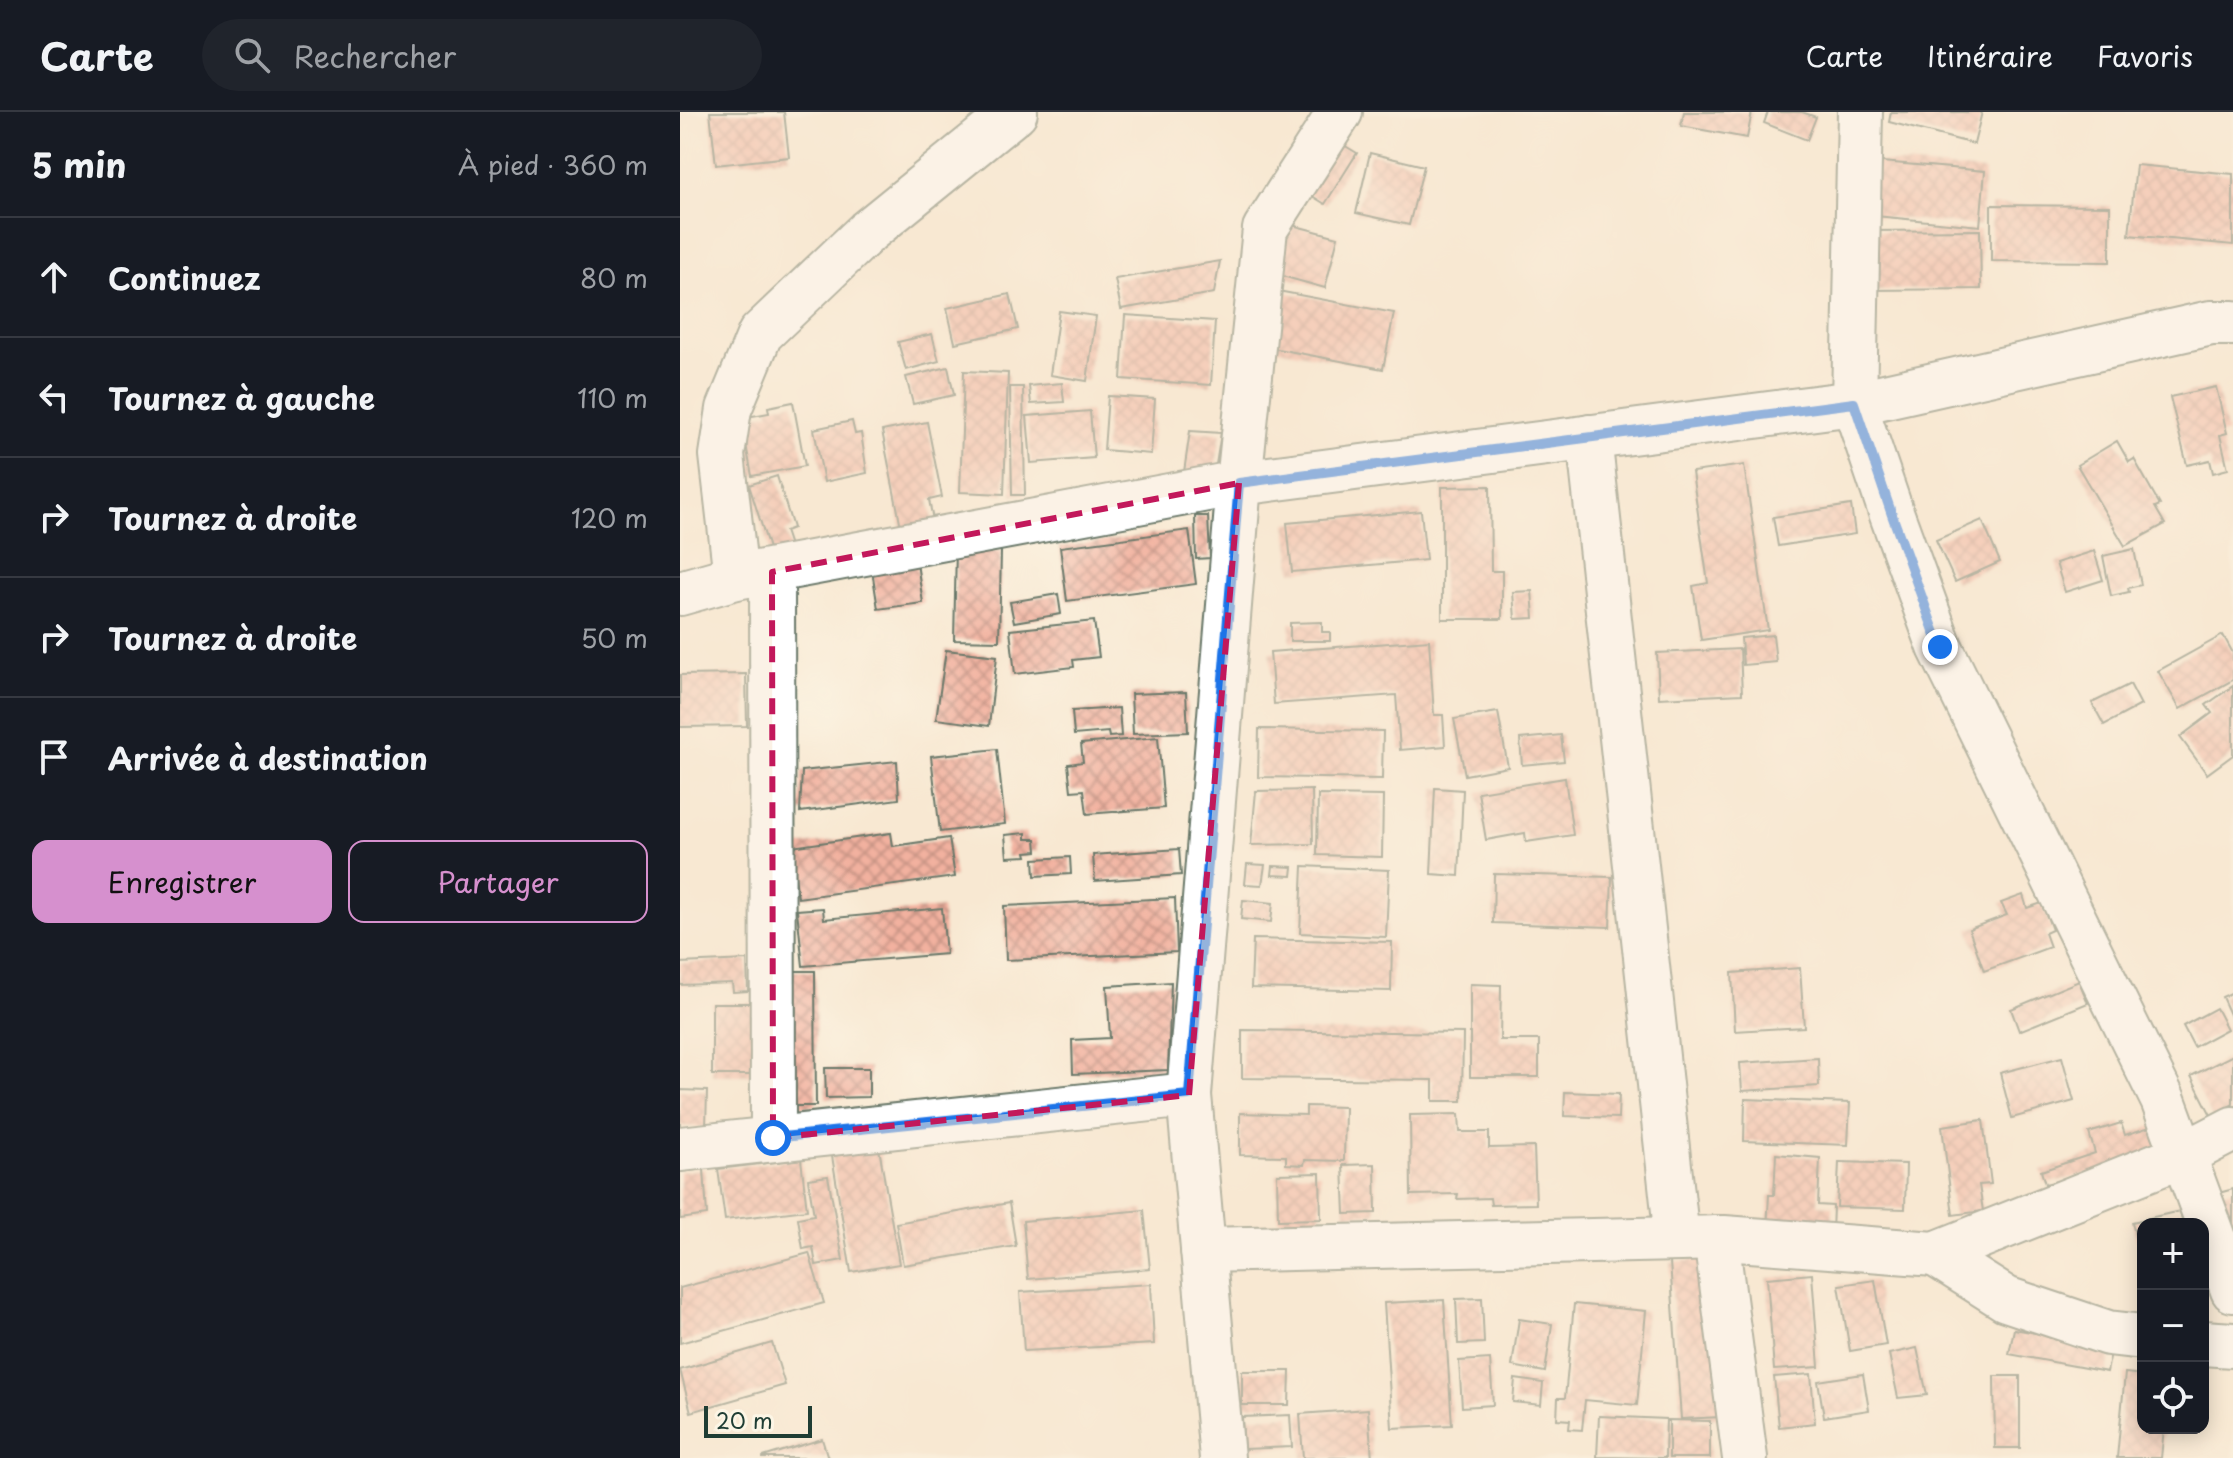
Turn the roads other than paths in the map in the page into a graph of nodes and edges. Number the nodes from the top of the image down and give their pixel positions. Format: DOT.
graph roads {
  1 [pos="1015,112"];
  2 [pos="1340,112"];
  3 [pos="1860,112"];
  4 [pos="2233,323"];
  5 [pos="1854,403"];
  6 [pos="1589,437"];
  7 [pos="1239,483"];
  8 [pos="754,575"];
  9 [pos="680,593"];
  10 [pos="1189,1095"];
  11 [pos="2233,1129"];
  12 [pos="773,1138"];
  13 [pos="680,1149"];
  14 [pos="2183,1155"];
  15 [pos="1697,1238"];
  16 [pos="1203,1250"];
  17 [pos="1935,1254"];
  18 [pos="2233,1290"];
  19 [pos="2137,1336"];
  20 [pos="2209,1343"];
  21 [pos="2233,1345"];
  22 [pos="1222,1458"];
  23 [pos="1745,1458"];
  1 -- 8 [label="street"];
  2 -- 7 [label="street"];
  3 -- 5 [label="street"];
  4 -- 5 [label="street"];
  5 -- 6 [label="street"];
  5 -- 14 [label="street"];
  6 -- 7 [label="street"];
  6 -- 15 [label="street"];
  7 -- 8 [label="street"];
  7 -- 10 [label="street"];
  8 -- 9 [label="street"];
  8 -- 12 [label="street"];
  10 -- 12 [label="street"];
  10 -- 16 [label="street"];
  11 -- 14 [label="street"];
  12 -- 13 [label="street"];
  14 -- 17 [label="street"];
  14 -- 18 [label="street"];
  15 -- 16 [label="street"];
  15 -- 17 [label="street"];
  15 -- 23 [label="street"];
  16 -- 22 [label="street"];
  17 -- 19 [label="street"];
  20 -- 21 [label="street"];
}
